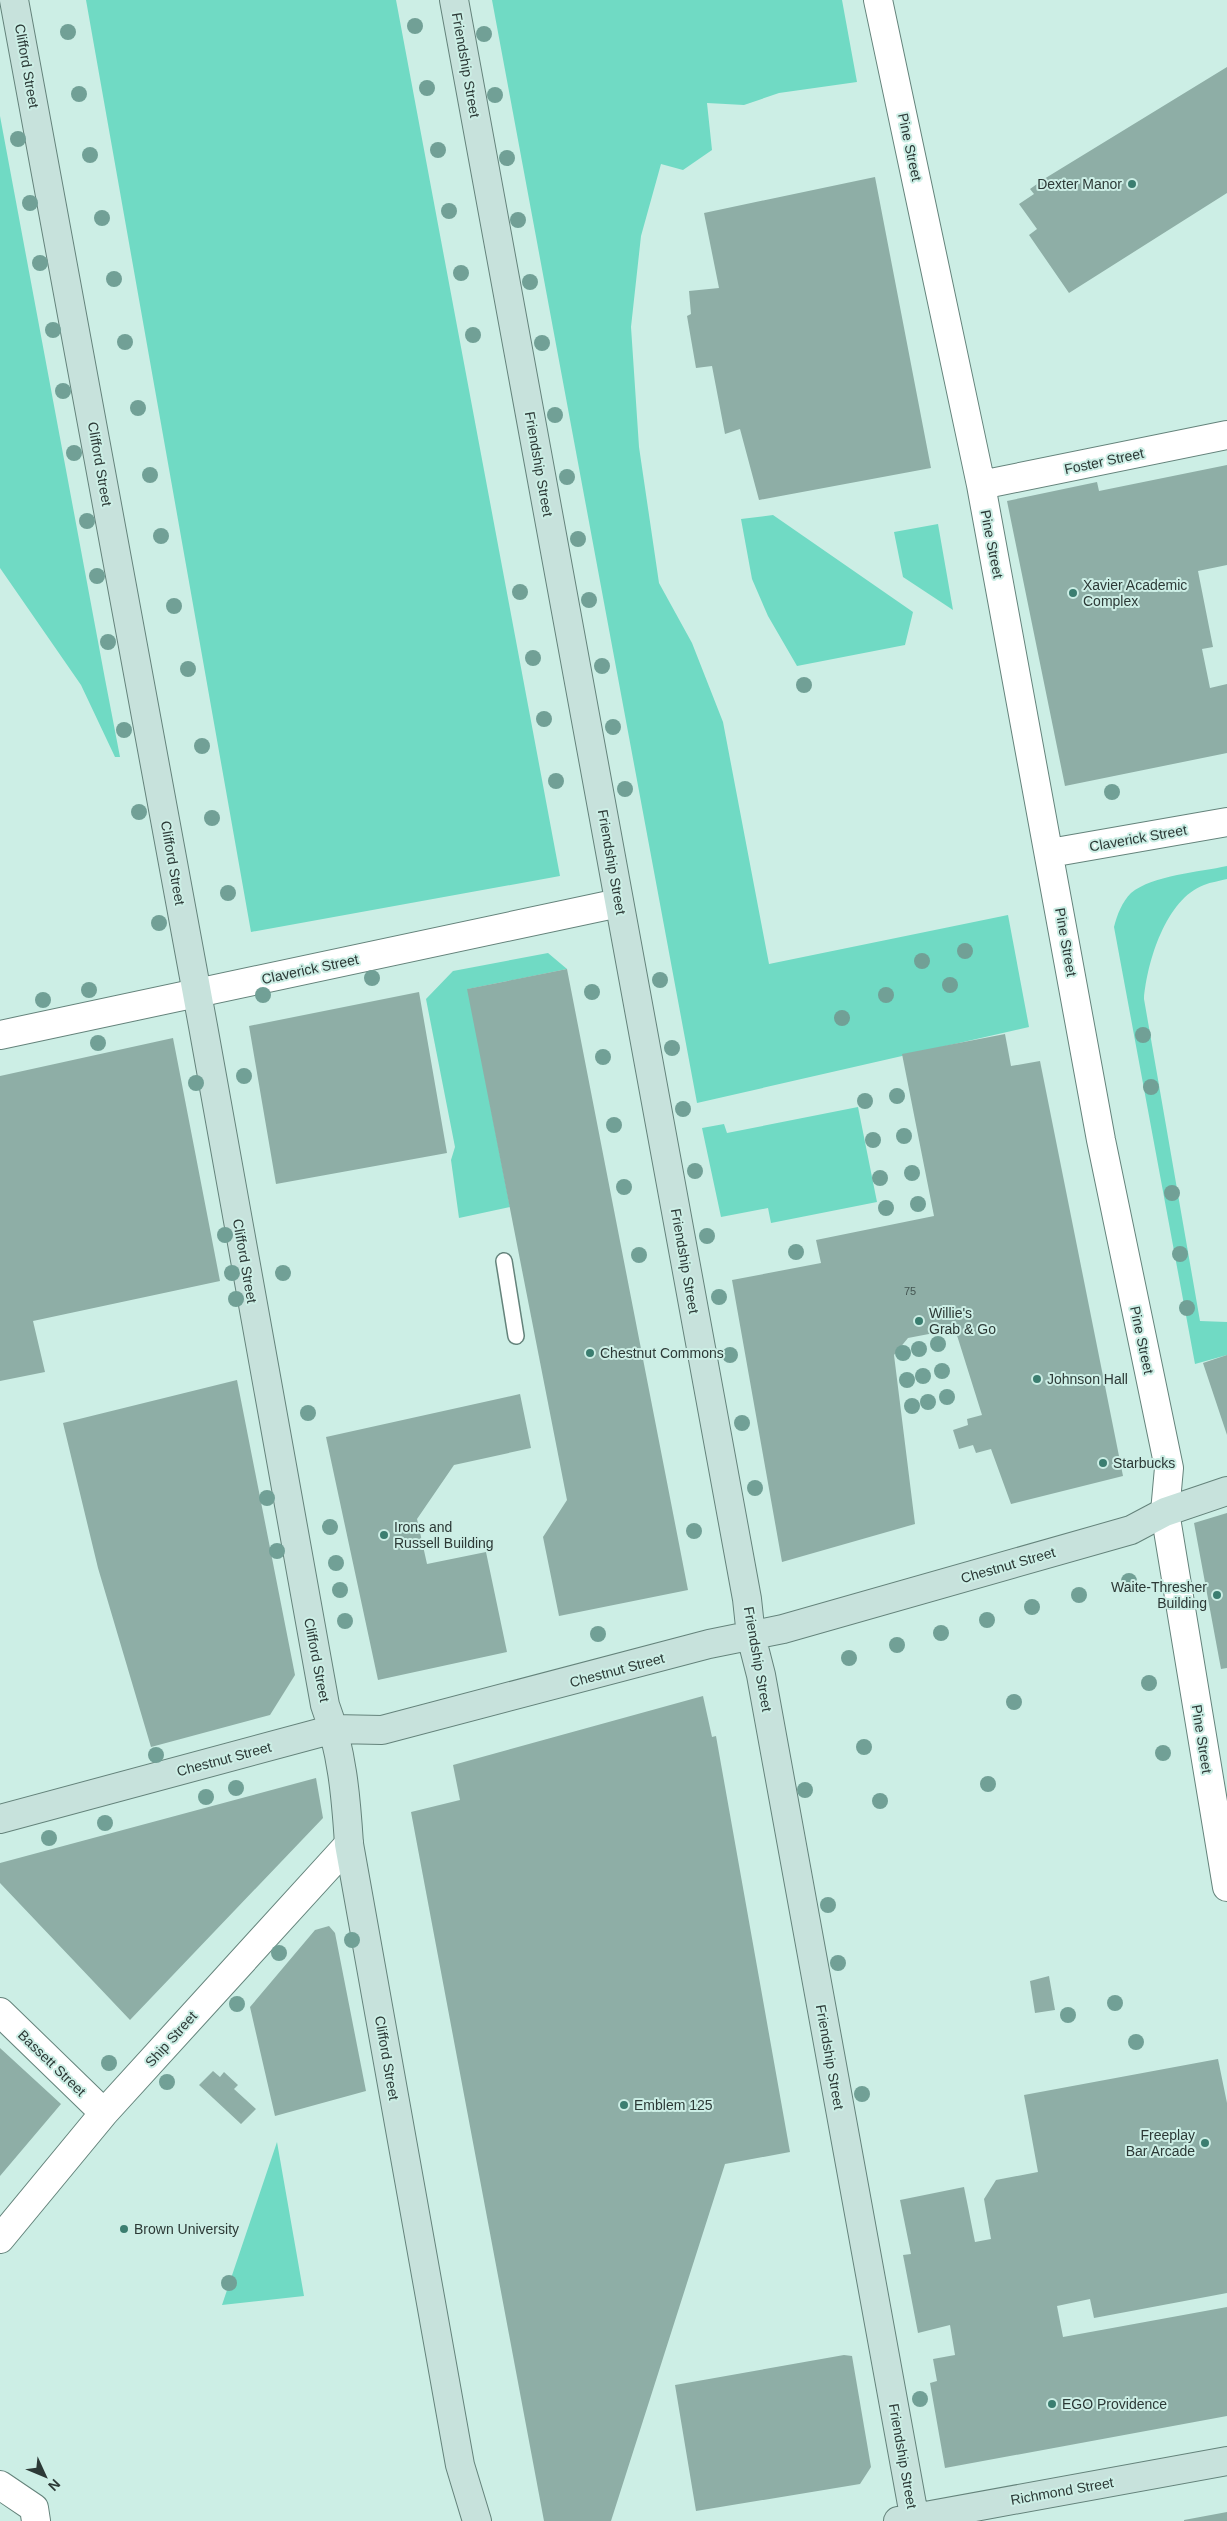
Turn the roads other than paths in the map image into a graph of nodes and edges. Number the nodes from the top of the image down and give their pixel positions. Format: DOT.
graph roads {
  1 [pos="14,0"];
  2 [pos="454,0"];
  3 [pos="878,0"];
  4 [pos="1227,435"];
  5 [pos="981,485"];
  6 [pos="1227,822"];
  7 [pos="1050,853"];
  8 [pos="619,903"];
  9 [pos="197,992"];
  10 [pos="0,1036"];
  11 [pos="504,1262"];
  12 [pos="516,1336"];
  13 [pos="1227,1491"];
  14 [pos="1166,1512"];
  15 [pos="751,1636"];
  16 [pos="334,1729"];
  17 [pos="0,1819"];
  18 [pos="349,1844"];
  19 [pos="1227,1887"];
  20 [pos="0,2012"];
  21 [pos="104,2113"];
  22 [pos="0,2239"];
  23 [pos="1227,2461"];
  24 [pos="0,2485"];
  25 [pos="909,2520"];
  26 [pos="36,2521"];
  27 [pos="477,2521"];
  1 -- 9 [label="street, Clifford Street"];
  2 -- 8 [label="street, Friendship Street"];
  3 -- 5 [label="street, Pine Street"];
  4 -- 5 [label="street, Foster Street"];
  5 -- 7 [label="street, Pine Street"];
  6 -- 7 [label="street, Claverick Street"];
  7 -- 14 [label="street, Pine Street"];
  8 -- 9 [label="street, Claverick Street"];
  8 -- 15 [label="street, Friendship Street"];
  9 -- 10 [label="street, Claverick Street"];
  9 -- 16 [label="street, Clifford Street"];
  11 -- 12 [label="lane"];
  13 -- 14 [label="street, Chestnut Street"];
  14 -- 15 [label="street, Chestnut Street"];
  14 -- 19 [label="street, Pine Street"];
  15 -- 16 [label="street, Chestnut Street"];
  15 -- 25 [label="street, Friendship Street"];
  16 -- 17 [label="street, Chestnut Street"];
  16 -- 18 [label="street, Clifford Street"];
  18 -- 21 [label="street, Ship Street"];
  18 -- 27 [label="street, Clifford Street"];
  20 -- 21 [label="street, Bassett Street"];
  21 -- 22 [label="street, Ship Street"];
  23 -- 25 [label="street, Richmond Street"];
  24 -- 26 [label="street"];
}
